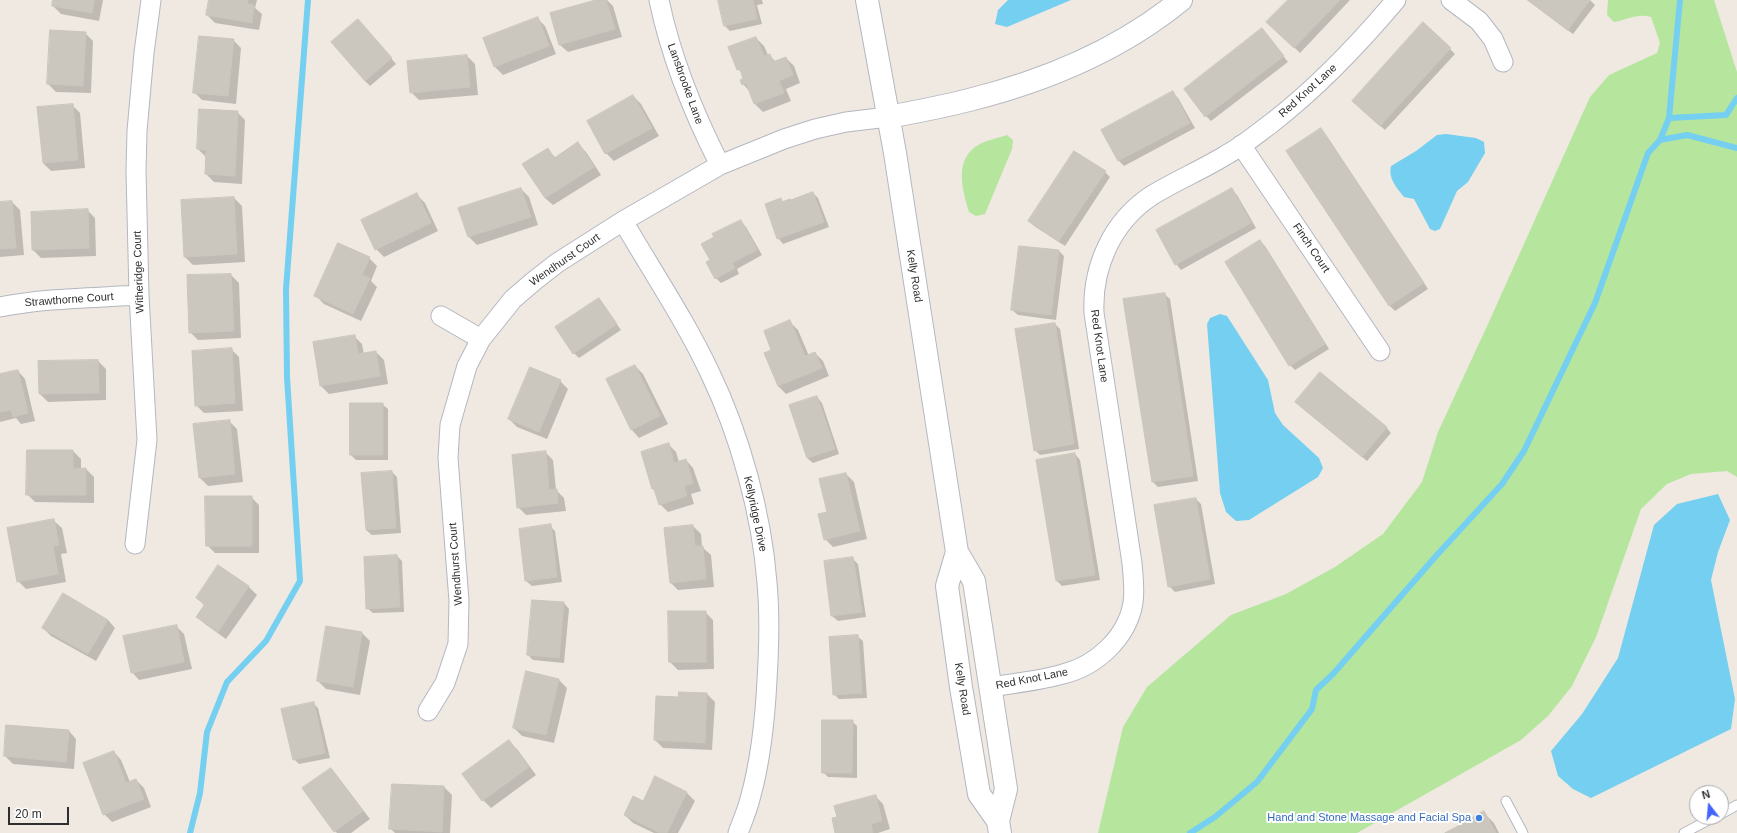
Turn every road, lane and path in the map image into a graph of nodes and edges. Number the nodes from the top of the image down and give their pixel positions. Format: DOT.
graph roads {
  1 [pos="151,0"];
  2 [pos="659,0"];
  3 [pos="867,0"];
  4 [pos="1181,0"];
  5 [pos="1396,0"];
  6 [pos="1451,0"];
  7 [pos="1503,62"];
  8 [pos="888,117"];
  9 [pos="1241,145"];
  10 [pos="720,165"];
  11 [pos="623,221"];
  12 [pos="139,295"];
  13 [pos="0,307"];
  14 [pos="441,316"];
  15 [pos="481,339"];
  16 [pos="1380,351"];
  17 [pos="135,544"];
  18 [pos="957,552"];
  19 [pos="990,687"];
  20 [pos="428,710"];
  21 [pos="1506,801"];
  22 [pos="1699,825"];
  23 [pos="999,827"];
  24 [pos="738,833"];
  25 [pos="1523,833"];
  26 [pos="1684,833"];
  1 -- 12 [label="street, Witheridge Court"];
  2 -- 10 [label="street, Lansbrooke Lane"];
  3 -- 8 [label="main road, Kelly Road"];
  4 -- 8 [label="main road"];
  5 -- 9 [label="street, Red Knot Lane"];
  6 -- 7 [label="street"];
  8 -- 10 [label="street, Wendhurst Court"];
  8 -- 18 [label="main road, Kelly Road"];
  9 -- 16 [label="street, Finch Court"];
  9 -- 19 [label="street, Red Knot Lane"];
  10 -- 11 [label="street, Wendhurst Court"];
  11 -- 15 [label="street, Wendhurst Court"];
  11 -- 24 [label="street, Kellyridge Drive"];
  12 -- 13 [label="street, Strawthorne Court"];
  12 -- 17 [label="street, Witheridge Court"];
  14 -- 15 [label="street"];
  15 -- 20 [label="street, Wendhurst Court"];
  18 -- 19 [label="main road, Kelly Road"];
  18 -- 23 [label="main road, Kelly Road"];
  19 -- 23 [label="main road, Kelly Road"];
  21 -- 25 [label="lane"];
  22 -- 26 [label="lane"];
}
